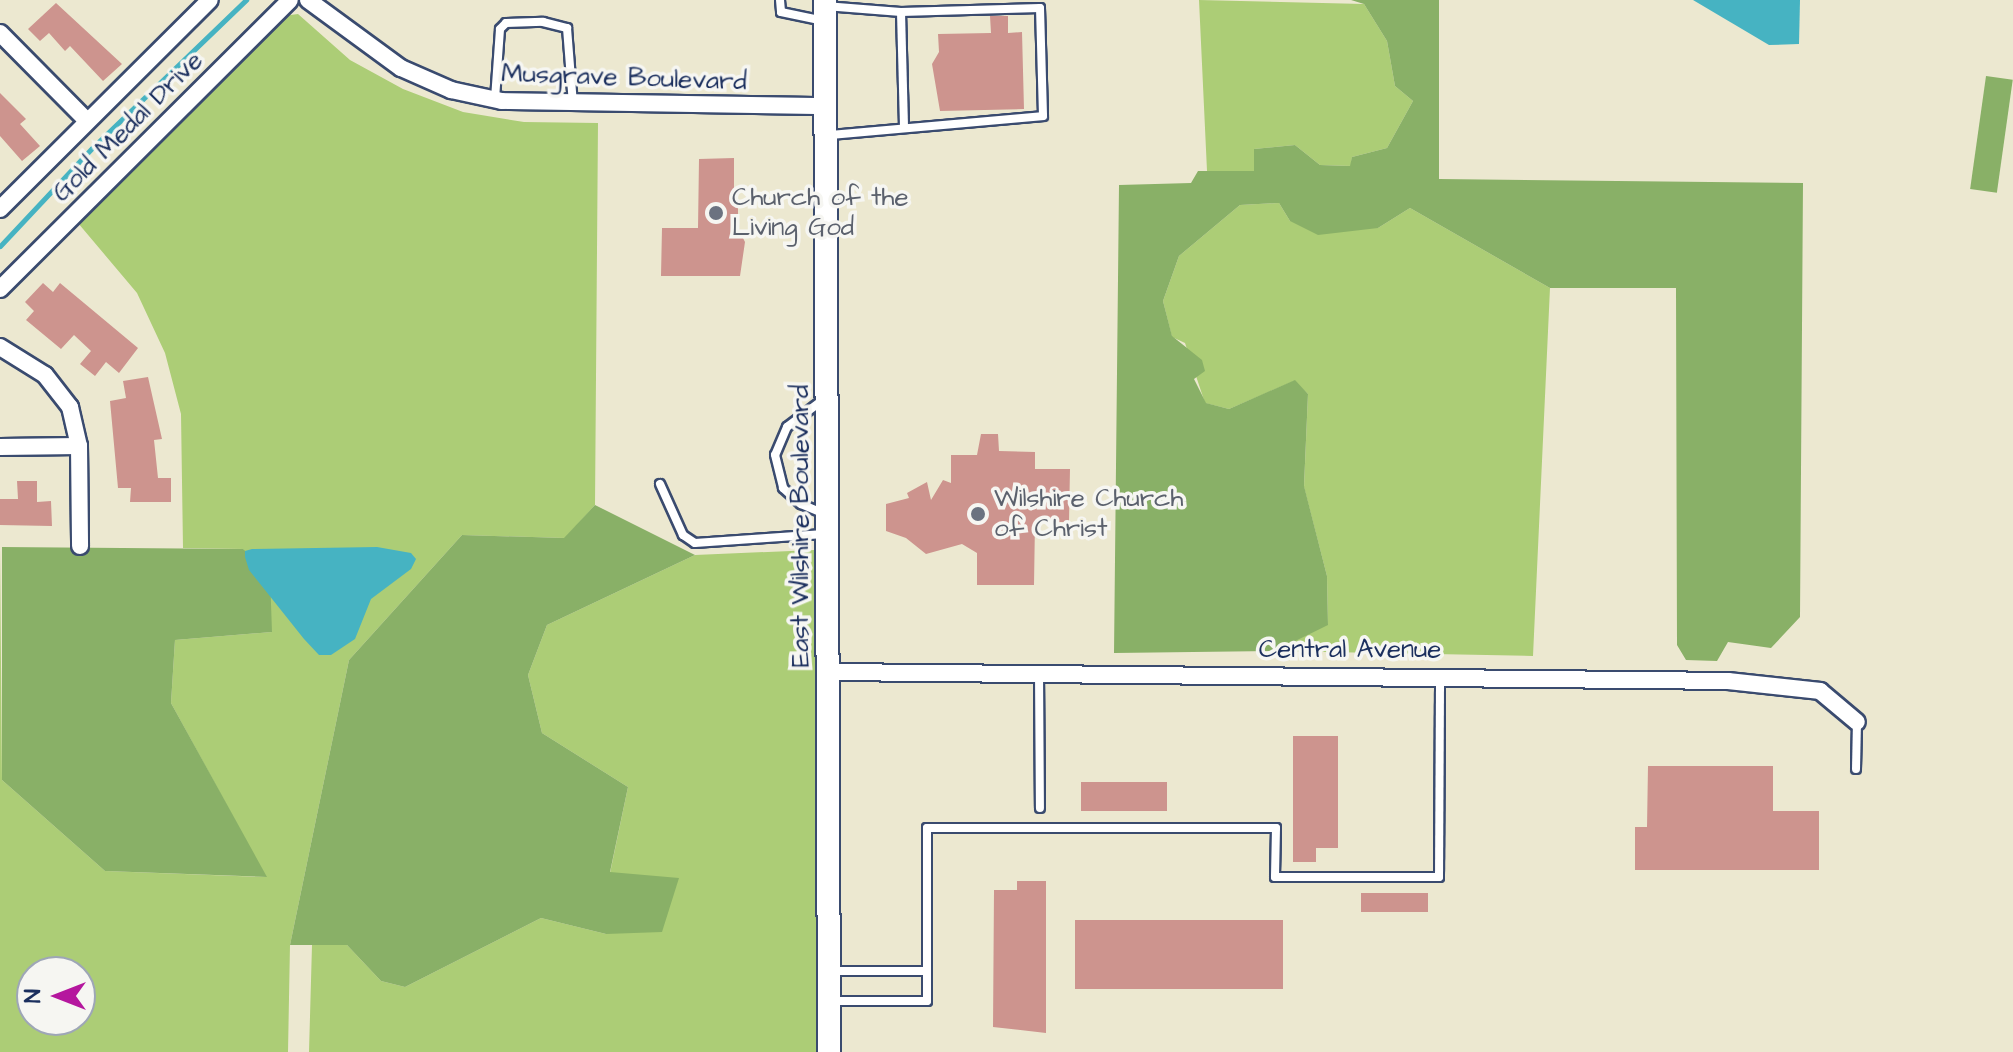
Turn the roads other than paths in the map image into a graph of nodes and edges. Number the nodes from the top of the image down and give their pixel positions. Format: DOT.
graph roads {
  1 [pos="210,0"];
  2 [pos="290,0"];
  3 [pos="308,0"];
  4 [pos="780,0"];
  5 [pos="825,9"];
  6 [pos="901,12"];
  7 [pos="0,33"];
  8 [pos="495,99"];
  9 [pos="573,105"];
  10 [pos="823,106"];
  11 [pos="86,120"];
  12 [pos="904,127"];
  13 [pos="824,135"];
  14 [pos="0,209"];
  15 [pos="0,289"];
  16 [pos="0,347"];
  17 [pos="829,397"];
  18 [pos="79,446"];
  19 [pos="0,447"];
  20 [pos="660,484"];
  21 [pos="829,524"];
  22 [pos="80,546"];
  23 [pos="830,672"];
  24 [pos="1039,672"];
  25 [pos="1440,674"];
  26 [pos="1857,722"];
  27 [pos="1856,769"];
  28 [pos="1040,808"];
  29 [pos="829,971"];
  30 [pos="927,971"];
  31 [pos="829,1001"];
  32 [pos="829,1052"];
  1 -- 11 [label="street, Gold Medal Drive"];
  2 -- 15 [label="street, Gold Medal Drive"];
  3 -- 8 [label="street, Musgrave Boulevard"];
  4 -- 5 [label="lane"];
  5 -- 6 [label="lane"];
  5 -- 10 [label="street, East Wilshire Boulevard"];
  6 -- 12 [label="lane"];
  6 -- 12 [label="lane"];
  7 -- 11 [label="street"];
  8 -- 9 [label="street, Musgrave Boulevard"];
  8 -- 9 [label="lane"];
  9 -- 10 [label="street, Musgrave Boulevard"];
  10 -- 13 [label="street, East Wilshire Boulevard"];
  11 -- 14 [label="street, Gold Medal Drive"];
  12 -- 13 [label="lane"];
  13 -- 17 [label="street, East Wilshire Boulevard"];
  16 -- 18 [label="street"];
  17 -- 21 [label="street, East Wilshire Boulevard"];
  17 -- 21 [label="lane"];
  18 -- 19 [label="street"];
  18 -- 22 [label="street"];
  20 -- 21 [label="lane"];
  21 -- 23 [label="street, East Wilshire Boulevard"];
  23 -- 24 [label="street, Central Avenue"];
  23 -- 29 [label="street, East Wilshire Boulevard"];
  24 -- 25 [label="street, Central Avenue"];
  24 -- 28 [label="lane"];
  25 -- 26 [label="street, Central Avenue"];
  25 -- 30 [label="lane"];
  26 -- 27 [label="lane"];
  29 -- 30 [label="lane"];
  29 -- 31 [label="street, East Wilshire Boulevard"];
  30 -- 31 [label="lane"];
  31 -- 32 [label="street, East Wilshire Boulevard"];
}
